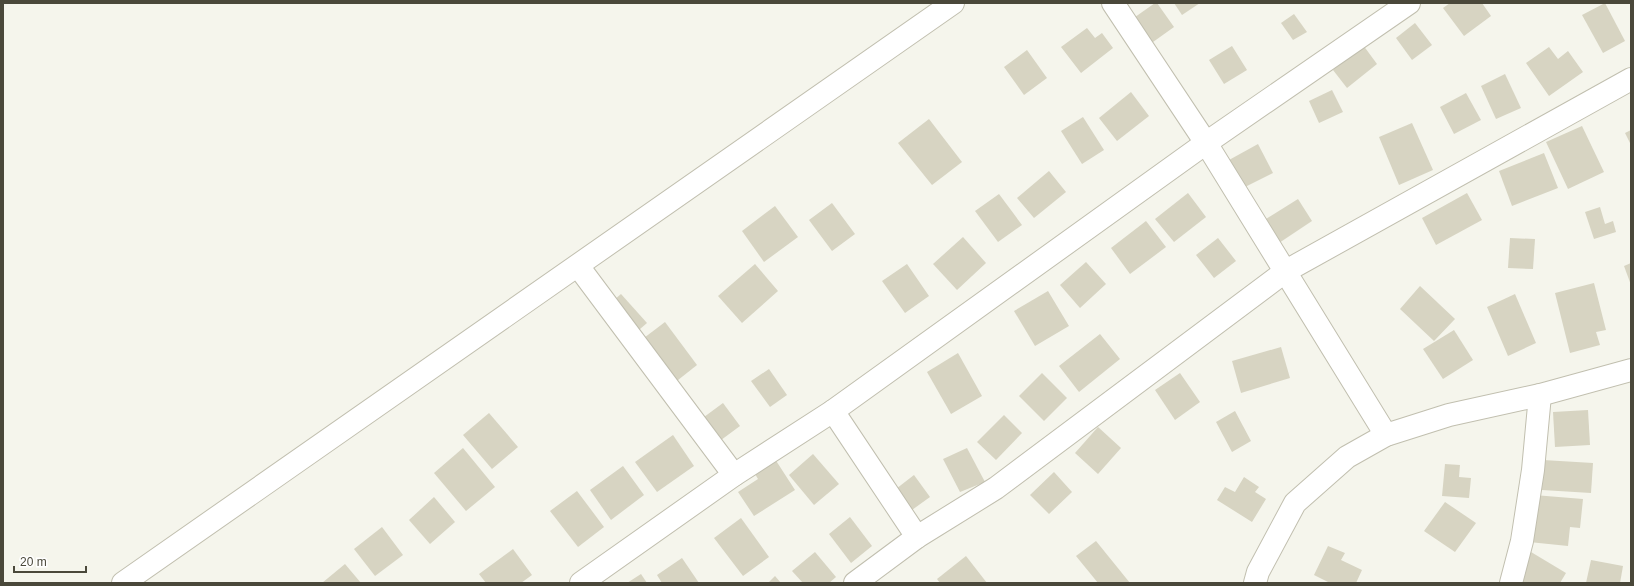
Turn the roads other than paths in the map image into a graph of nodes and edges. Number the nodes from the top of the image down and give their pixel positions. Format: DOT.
graph roads {
  1 [pos="953,3"];
  2 [pos="1113,3"];
  3 [pos="1409,3"];
  4 [pos="1631,80"];
  5 [pos="1206,143"];
  6 [pos="578,266"];
  7 [pos="1286,271"];
  8 [pos="1631,370"];
  9 [pos="1540,395"];
  10 [pos="833,411"];
  11 [pos="1386,435"];
  12 [pos="734,475"];
  13 [pos="917,537"];
  14 [pos="123,583"];
  15 [pos="581,583"];
  16 [pos="855,583"];
  17 [pos="1255,583"];
  18 [pos="1511,583"];
  1 -- 6 [label="street"];
  2 -- 5 [label="street"];
  3 -- 5 [label="street"];
  4 -- 7 [label="street"];
  5 -- 7 [label="street"];
  5 -- 10 [label="street"];
  6 -- 12 [label="street"];
  6 -- 14 [label="street"];
  7 -- 11 [label="street"];
  7 -- 13 [label="street"];
  8 -- 9 [label="street"];
  9 -- 11 [label="street"];
  9 -- 18 [label="street"];
  10 -- 12 [label="street"];
  10 -- 13 [label="street"];
  11 -- 17 [label="street"];
  12 -- 15 [label="street"];
  13 -- 16 [label="street"];
}
